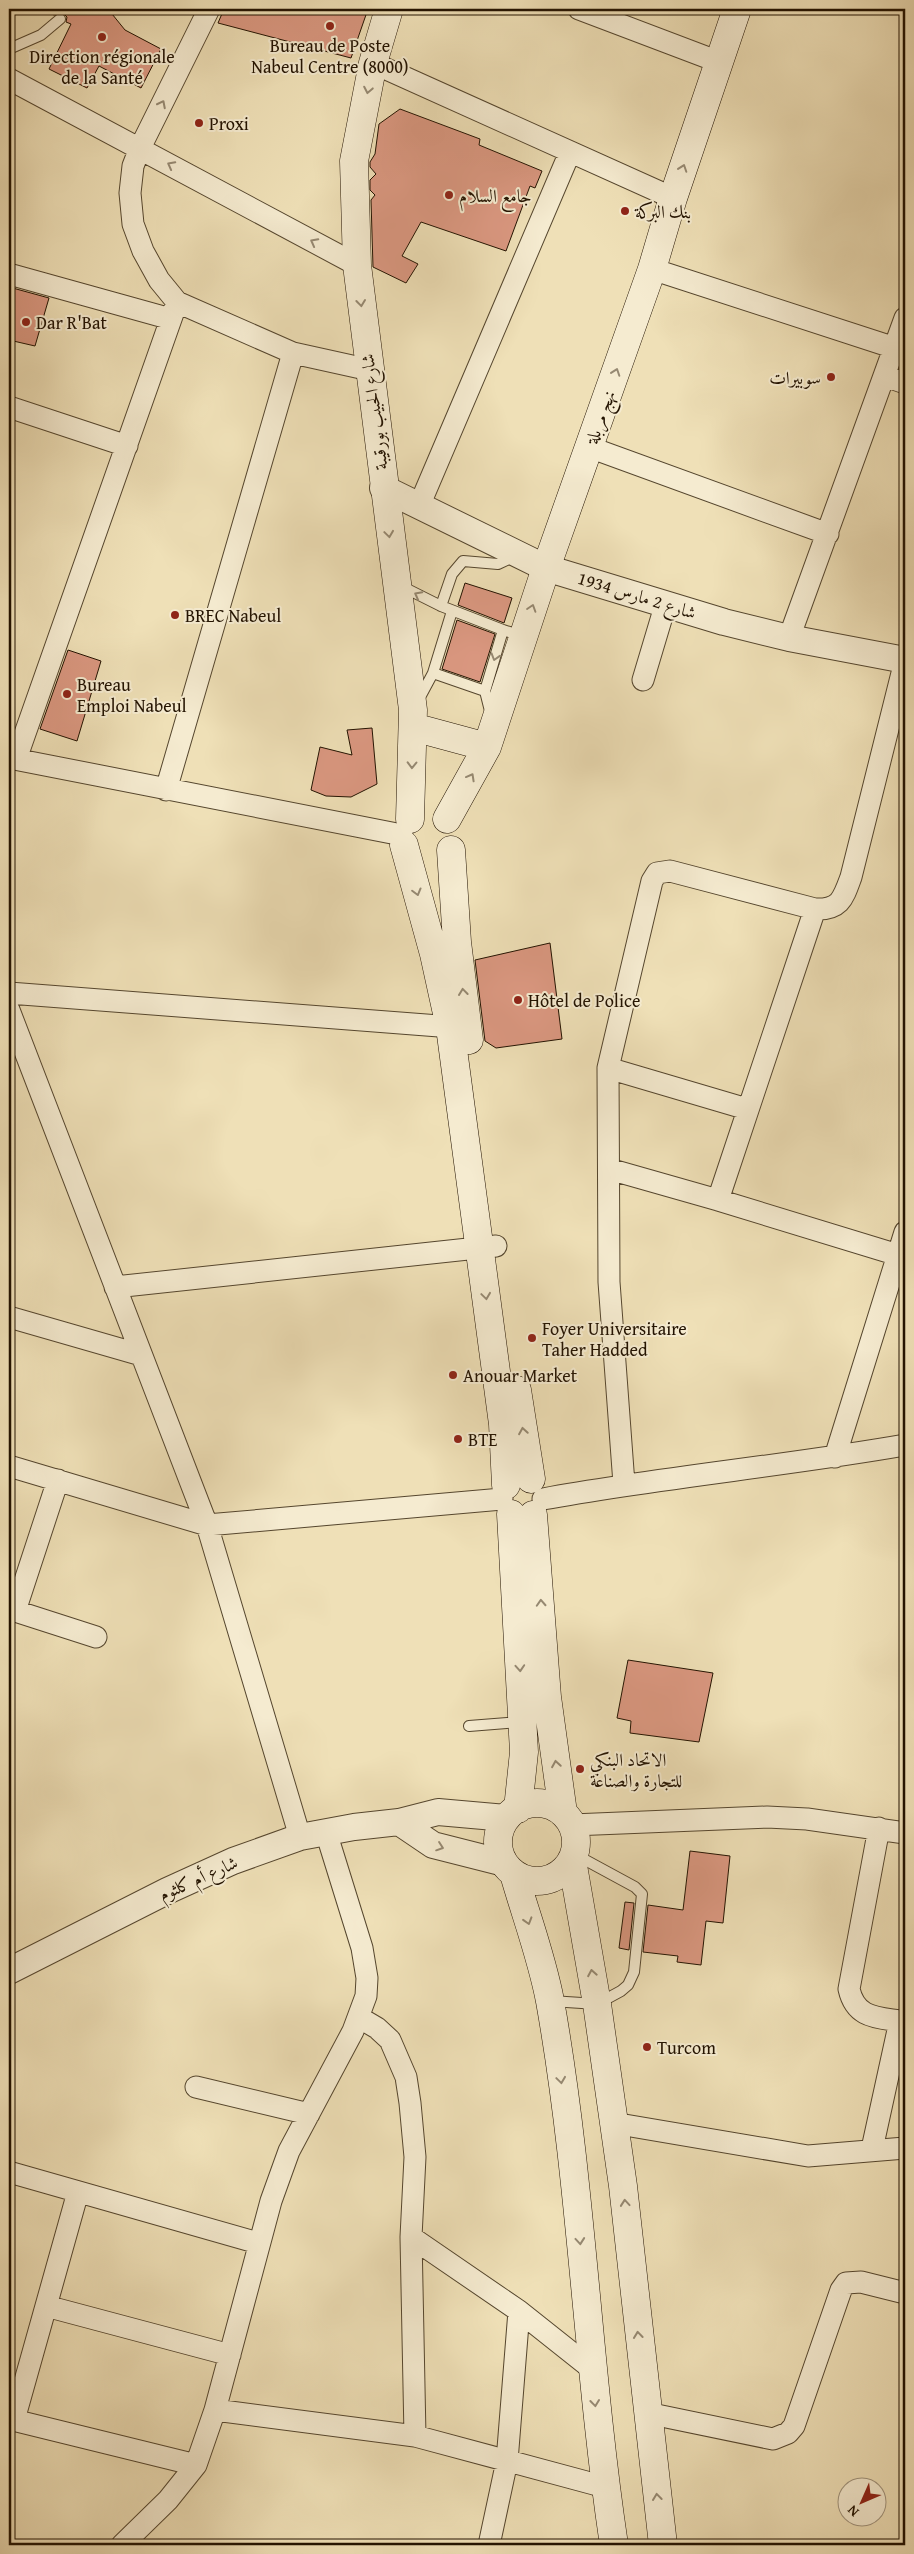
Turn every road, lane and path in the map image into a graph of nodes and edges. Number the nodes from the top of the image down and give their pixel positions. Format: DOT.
graph roads {
  1 [pos="209,9"];
  2 [pos="389,9"];
  3 [pos="579,9"];
  4 [pos="738,9"];
  5 [pos="60,19"];
  6 [pos="9,49"];
  7 [pos="719,62"];
  8 [pos="373,63"];
  9 [pos="9,79"];
  10 [pos="140,148"];
  11 [pos="570,152"];
  12 [pos="672,198"];
  13 [pos="357,265"];
  14 [pos="652,269"];
  15 [pos="9,274"];
  16 [pos="174,311"];
  17 [pos="905,318"];
  18 [pos="895,348"];
  19 [pos="293,353"];
  20 [pos="370,370"];
  21 [pos="884,376"];
  22 [pos="905,383"];
  23 [pos="9,407"];
  24 [pos="127,446"];
  25 [pos="589,447"];
  26 [pos="383,488"];
  27 [pos="419,506"];
  28 [pos="828,534"];
  29 [pos="520,554"];
  30 [pos="546,568"];
  31 [pos="396,583"];
  32 [pos="666,603"];
  33 [pos="441,606"];
  34 [pos="452,611"];
  35 [pos="513,633"];
  36 [pos="789,638"];
  37 [pos="905,661"];
  38 [pos="433,673"];
  39 [pos="643,680"];
  40 [pos="485,691"];
  41 [pos="413,718"];
  42 [pos="491,736"];
  43 [pos="12,759"];
  44 [pos="166,790"];
  45 [pos="447,819"];
  46 [pos="405,833"];
  47 [pos="451,850"];
  48 [pos="815,909"];
  49 [pos="9,993"];
  50 [pos="9,1010"];
  51 [pos="459,1028"];
  52 [pos="608,1068"];
  53 [pos="747,1109"];
  54 [pos="609,1169"];
  55 [pos="718,1200"];
  56 [pos="905,1232"];
  57 [pos="488,1248"];
  58 [pos="898,1255"];
  59 [pos="115,1287"];
  60 [pos="9,1317"];
  61 [pos="141,1355"];
  62 [pos="905,1445"];
  63 [pos="834,1457"];
  64 [pos="9,1466"];
  65 [pos="58,1480"];
  66 [pos="624,1484"];
  67 [pos="521,1498"];
  68 [pos="207,1525"];
  69 [pos="12,1610"];
  70 [pos="96,1637"];
  71 [pos="537,1721"];
  72 [pos="469,1726"];
  73 [pos="512,1813"];
  74 [pos="567,1819"];
  75 [pos="399,1822"];
  76 [pos="879,1828"];
  77 [pos="326,1832"];
  78 [pos="905,1833"];
  79 [pos="300,1837"];
  80 [pos="573,1857"];
  81 [pos="509,1869"];
  82 [pos="9,1971"];
  83 [pos="550,2001"];
  84 [pos="597,2004"];
  85 [pos="360,2018"];
  86 [pos="903,2022"];
  87 [pos="196,2087"];
  88 [pos="309,2114"];
  89 [pos="612,2123"];
  90 [pos="905,2148"];
  91 [pos="872,2149"];
  92 [pos="9,2172"];
  93 [pos="78,2192"];
  94 [pos="411,2237"];
  95 [pos="258,2243"];
  96 [pos="905,2293"];
  97 [pos="46,2306"];
  98 [pos="519,2310"];
  99 [pos="230,2355"];
  100 [pos="592,2368"];
  101 [pos="215,2410"];
  102 [pos="647,2413"];
  103 [pos="11,2419"];
  104 [pos="415,2436"];
  105 [pos="508,2461"];
  106 [pos="196,2464"];
  107 [pos="605,2487"];
  108 [pos="122,2545"];
  109 [pos="489,2545"];
  110 [pos="614,2545"];
  111 [pos="663,2545"];
  10 -- 1 [label="street, one-way"];
  2 -- 8 [label="main road, شارع الحبيب بورقيبة"];
  3 -- 7 [label="street"];
  4 -- 7 [label="main road, نهج مربلة"];
  5 -- 6 [label="lane"];
  12 -- 7 [label="main road, نهج مربلة, one-way"];
  8 -- 11 [label="street"];
  8 -- 13 [label="main road, شارع الحبيب بورقيبة, one-way"];
  9 -- 10 [label="street"];
  13 -- 10 [label="street, one-way"];
  10 -- 16 [label="street"];
  11 -- 12 [label="street"];
  11 -- 27 [label="street"];
  12 -- 14 [label="main road, نهج مربلة"];
  13 -- 20 [label="main road, شارع الحبيب بورقيبة, one-way"];
  14 -- 18 [label="street"];
  25 -- 14 [label="main road, نهج مربلة, one-way"];
  15 -- 16 [label="street"];
  16 -- 19 [label="street"];
  16 -- 24 [label="street"];
  17 -- 18 [label="street"];
  18 -- 21 [label="street"];
  19 -- 20 [label="street"];
  19 -- 44 [label="street"];
  20 -- 26 [label="main road, شارع الحبيب بورقيبة"];
  21 -- 22 [label="street"];
  21 -- 28 [label="street"];
  23 -- 24 [label="street"];
  24 -- 43 [label="street"];
  25 -- 28 [label="street"];
  25 -- 30 [label="main road, نهج مربلة"];
  26 -- 27 [label="street, شارع 2 مارس 1934"];
  26 -- 31 [label="main road, شارع الحبيب بورقيبة, one-way"];
  27 -- 29 [label="street, شارع 2 مارس 1934"];
  28 -- 36 [label="street"];
  29 -- 30 [label="street, شارع 2 مارس 1934"];
  29 -- 33 [label="lane"];
  30 -- 32 [label="street, شارع 2 مارس 1934"];
  35 -- 30 [label="main road, نهج مربلة, one-way"];
  33 -- 31 [label="lane, one-way"];
  31 -- 41 [label="main road, شارع الحبيب بورقيبة"];
  32 -- 36 [label="street, شارع 2 مارس 1934"];
  32 -- 39 [label="street"];
  33 -- 34 [label="lane"];
  34 -- 35 [label="lane"];
  34 -- 38 [label="lane"];
  35 -- 40 [label="lane, one-way"];
  35 -- 42 [label="main road, نهج مربلة"];
  36 -- 37 [label="street, شارع 2 مارس 1934"];
  37 -- 48 [label="street"];
  38 -- 40 [label="lane"];
  38 -- 41 [label="lane"];
  40 -- 42 [label="lane"];
  41 -- 42 [label="main road"];
  41 -- 46 [label="main road, شارع الحبيب بورقيبة, one-way"];
  45 -- 42 [label="main road, نهج مربلة, one-way"];
  43 -- 44 [label="street"];
  44 -- 46 [label="street"];
  45 -- 46 [label="main road"];
  45 -- 47 [label="main road"];
  46 -- 47 [label="main road"];
  46 -- 51 [label="main road, شارع الحبيب بورقيبة, one-way"];
  51 -- 47 [label="main road, one-way"];
  48 -- 52 [label="street"];
  48 -- 53 [label="street"];
  49 -- 51 [label="street"];
  50 -- 59 [label="street"];
  51 -- 57 [label="main road"];
  52 -- 53 [label="street"];
  52 -- 54 [label="street"];
  53 -- 55 [label="street"];
  54 -- 55 [label="street"];
  54 -- 66 [label="street"];
  55 -- 58 [label="street"];
  56 -- 58 [label="street"];
  57 -- 59 [label="street"];
  57 -- 67 [label="main road"];
  58 -- 63 [label="street"];
  59 -- 61 [label="street"];
  60 -- 61 [label="street"];
  61 -- 68 [label="street"];
  62 -- 63 [label="street"];
  63 -- 66 [label="street"];
  64 -- 65 [label="street"];
  65 -- 68 [label="street"];
  65 -- 69 [label="street"];
  66 -- 67 [label="street"];
  67 -- 68 [label="street"];
  67 -- 71 [label="main road"];
  68 -- 79 [label="street"];
  69 -- 70 [label="street"];
  71 -- 72 [label="lane"];
  71 -- 73 [label="main road"];
  74 -- 71 [label="main road, one-way"];
  73 -- 74 [label="main road"];
  73 -- 75 [label="street, شارع أم كلثوم"];
  73 -- 81 [label="main road"];
  74 -- 76 [label="street"];
  74 -- 80 [label="main road"];
  75 -- 77 [label="street, شارع أم كلثوم"];
  75 -- 81 [label="street, one-way"];
  76 -- 78 [label="street"];
  76 -- 86 [label="street"];
  77 -- 79 [label="street, شارع أم كلثوم"];
  77 -- 85 [label="street"];
  79 -- 82 [label="street, شارع أم كلثوم"];
  80 -- 81 [label="main road"];
  84 -- 80 [label="main road, one-way"];
  80 -- 84 [label="lane"];
  81 -- 83 [label="main road, one-way"];
  83 -- 84 [label="lane"];
  83 -- 100 [label="main road, one-way"];
  84 -- 89 [label="main road"];
  85 -- 88 [label="street"];
  85 -- 94 [label="street"];
  86 -- 91 [label="street"];
  87 -- 88 [label="street"];
  88 -- 95 [label="street"];
  89 -- 91 [label="street"];
  102 -- 89 [label="main road, one-way"];
  90 -- 91 [label="street"];
  92 -- 93 [label="street"];
  93 -- 95 [label="street"];
  93 -- 97 [label="street"];
  94 -- 98 [label="street"];
  94 -- 104 [label="street"];
  95 -- 99 [label="street"];
  96 -- 102 [label="street"];
  97 -- 99 [label="street"];
  97 -- 103 [label="street"];
  98 -- 100 [label="street"];
  98 -- 105 [label="street"];
  99 -- 101 [label="street"];
  100 -- 107 [label="main road, one-way"];
  101 -- 104 [label="street"];
  101 -- 106 [label="street"];
  111 -- 102 [label="main road, one-way"];
  103 -- 106 [label="street"];
  104 -- 105 [label="street"];
  105 -- 107 [label="street"];
  105 -- 109 [label="street"];
  106 -- 108 [label="street"];
  107 -- 110 [label="main road"];
}
